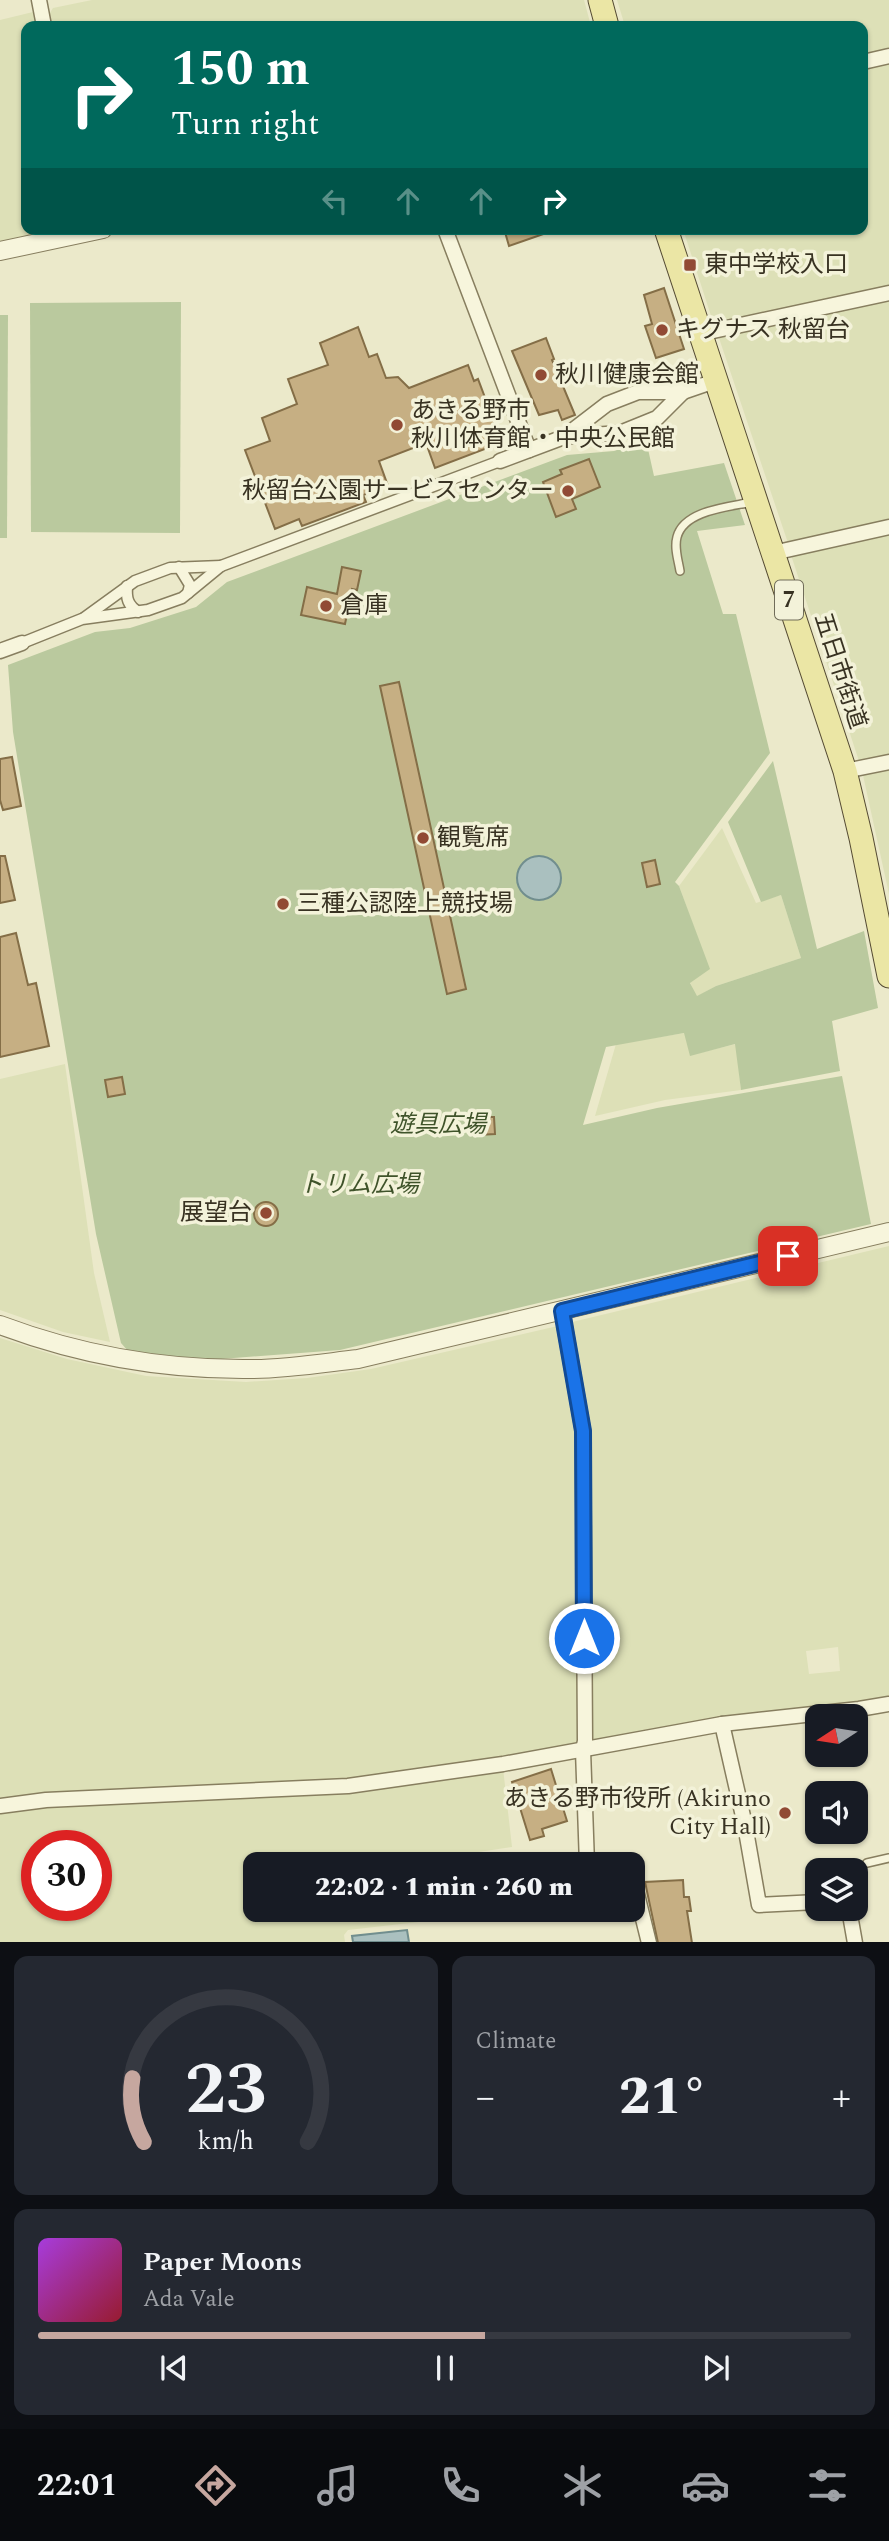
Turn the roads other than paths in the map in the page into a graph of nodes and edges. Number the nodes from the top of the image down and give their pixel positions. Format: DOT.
graph roads {
  1 [pos="39,0"];
  2 [pos="600,0"];
  3 [pos="43,21"];
  4 [pos="606,21"];
  5 [pos="889,56"];
  6 [pos="868,61"];
  7 [pos="71,235"];
  8 [pos="446,235"];
  9 [pos="668,235"];
  10 [pos="0,251"];
  11 [pos="889,293"];
  12 [pos="699,334"];
  13 [pos="715,381"];
  14 [pos="650,393"];
  15 [pos="683,393"];
  16 [pos="607,404"];
  17 [pos="657,418"];
  18 [pos="620,433"];
  19 [pos="564,437"];
  20 [pos="529,450"];
  21 [pos="500,461"];
  22 [pos="756,501"];
  23 [pos="889,527"];
  24 [pos="773,553"];
  25 [pos="221,566"];
  26 [pos="180,567"];
  27 [pos="680,570"];
  28 [pos="127,586"];
  29 [pos="188,593"];
  30 [pos="138,612"];
  31 [pos="82,620"];
  32 [pos="22,643"];
  33 [pos="0,651"];
  34 [pos="889,762"];
  35 [pos="845,771"];
  36 [pos="889,976"];
  37 [pos="889,1232"];
  38 [pos="562,1311"];
  39 [pos="0,1325"];
  40 [pos="889,1704"];
  41 [pos="722,1724"];
  42 [pos="583,1749"];
  43 [pos="0,1806"];
  44 [pos="587,1852"];
  45 [pos="889,1858"];
  46 [pos="868,1863"];
  47 [pos="805,1903"];
  48 [pos="851,1921"];
  49 [pos="644,1922"];
  50 [pos="649,1942"];
  51 [pos="855,1942"];
  1 -- 3 [label="street"];
  2 -- 4 [label="main road"];
  5 -- 6 [label="street"];
  7 -- 10 [label="street"];
  8 -- 20 [label="street"];
  9 -- 12 [label="main road, 五日市街道 / 7"];
  11 -- 12 [label="street"];
  12 -- 13 [label="main road, 五日市街道 / 7"];
  13 -- 15 [label="street"];
  13 -- 22 [label="main road, 五日市街道 / 7"];
  14 -- 15 [label="street"];
  14 -- 16 [label="street"];
  14 -- 17 [label="street"];
  15 -- 17 [label="street"];
  16 -- 18 [label="street"];
  16 -- 19 [label="street"];
  17 -- 18 [label="street"];
  18 -- 19 [label="street"];
  19 -- 20 [label="street"];
  20 -- 21 [label="street"];
  21 -- 25 [label="street"];
  22 -- 24 [label="main road, 五日市街道 / 7"];
  22 -- 27 [label="lane"];
  23 -- 24 [label="street"];
  24 -- 35 [label="main road, 五日市街道 / 7"];
  25 -- 26 [label="street"];
  25 -- 29 [label="street"];
  26 -- 28 [label="street"];
  26 -- 29 [label="street"];
  28 -- 30 [label="street"];
  28 -- 31 [label="street"];
  29 -- 30 [label="street"];
  30 -- 31 [label="street"];
  31 -- 32 [label="street"];
  32 -- 33 [label="street"];
  34 -- 35 [label="street"];
  35 -- 36 [label="main road, 五日市街道 / 7"];
  37 -- 38 [label="street"];
  38 -- 39 [label="street"];
  38 -- 42 [label="street"];
  40 -- 41 [label="street"];
  41 -- 42 [label="street"];
  41 -- 47 [label="street"];
  42 -- 43 [label="street"];
  42 -- 44 [label="street"];
  45 -- 46 [label="lane"];
  48 -- 51 [label="street"];
  49 -- 50 [label="street"];
}
